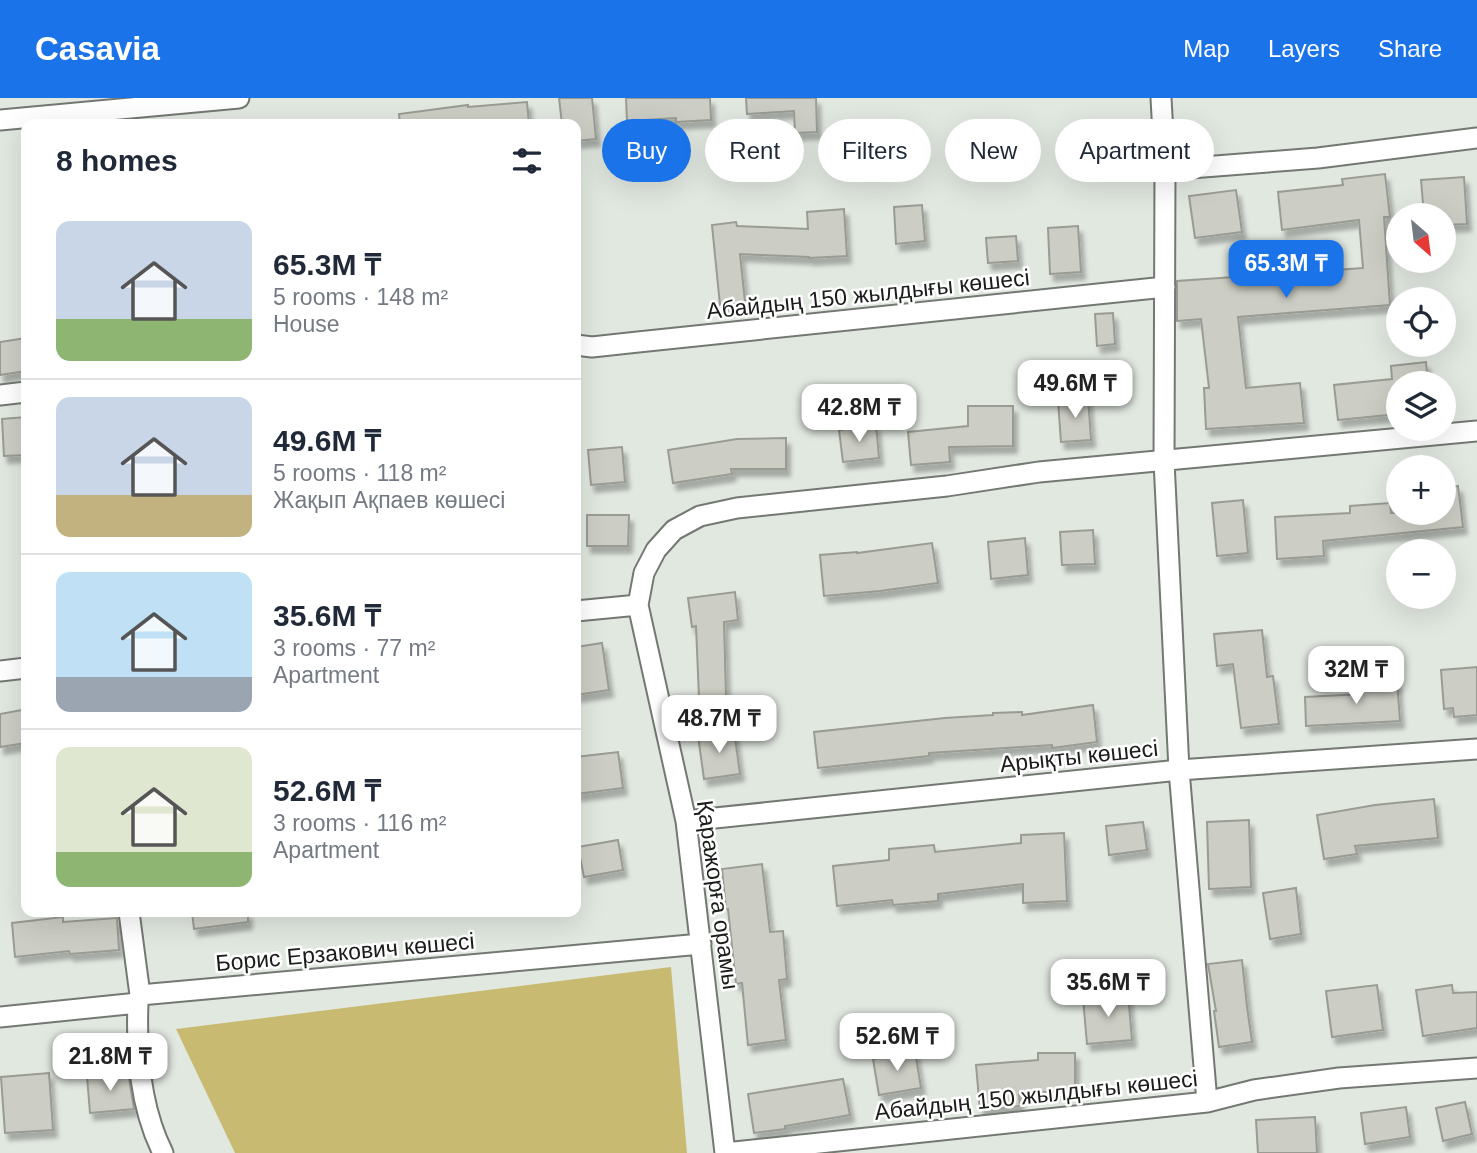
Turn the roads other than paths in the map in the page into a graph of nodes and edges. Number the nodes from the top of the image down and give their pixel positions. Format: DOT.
graph roads {
  1 [pos="239,98"];
  2 [pos="1161,98"];
  3 [pos="1162,119"];
  4 [pos="0,120"];
  5 [pos="1477,138"];
  6 [pos="1214,166"];
  7 [pos="1165,182"];
  8 [pos="1166,287"];
  9 [pos="581,346"];
  10 [pos="21,393"];
  11 [pos="0,395"];
  12 [pos="1477,431"];
  13 [pos="1164,461"];
  14 [pos="638,605"];
  15 [pos="581,611"];
  16 [pos="21,669"];
  17 [pos="0,671"];
  18 [pos="1477,748"];
  19 [pos="1179,770"];
  20 [pos="686,821"];
  21 [pos="130,917"];
  22 [pos="701,944"];
  23 [pos="139,999"];
  24 [pos="0,1017"];
  25 [pos="1477,1068"];
  26 [pos="1207,1102"];
  27 [pos="163,1153"];
  28 [pos="725,1153"];
  1 -- 4 [label="street"];
  2 -- 3 [label="street"];
  5 -- 6 [label="street"];
  7 -- 8 [label="street"];
  8 -- 9 [label="street, Абайдың 150 жылдығы көшесі"];
  8 -- 13 [label="street"];
  10 -- 11 [label="street"];
  12 -- 13 [label="street"];
  13 -- 14 [label="street"];
  13 -- 19 [label="street"];
  14 -- 15 [label="street"];
  14 -- 20 [label="street, Қаражорға орамы"];
  16 -- 17 [label="street"];
  18 -- 19 [label="street, Арықты көшесі"];
  19 -- 20 [label="street, Арықты көшесі"];
  19 -- 26 [label="street"];
  20 -- 22 [label="street, Қаражорға орамы"];
  21 -- 23 [label="street"];
  22 -- 23 [label="street, Борис Ерзакович көшесі"];
  22 -- 28 [label="street, Қаражорға орамы"];
  23 -- 24 [label="street, Борис Ерзакович көшесі"];
  23 -- 27 [label="street"];
  25 -- 26 [label="street, Абайдың 150 жылдығы көшесі"];
  26 -- 28 [label="street, Абайдың 150 жылдығы көшесі"];
}
